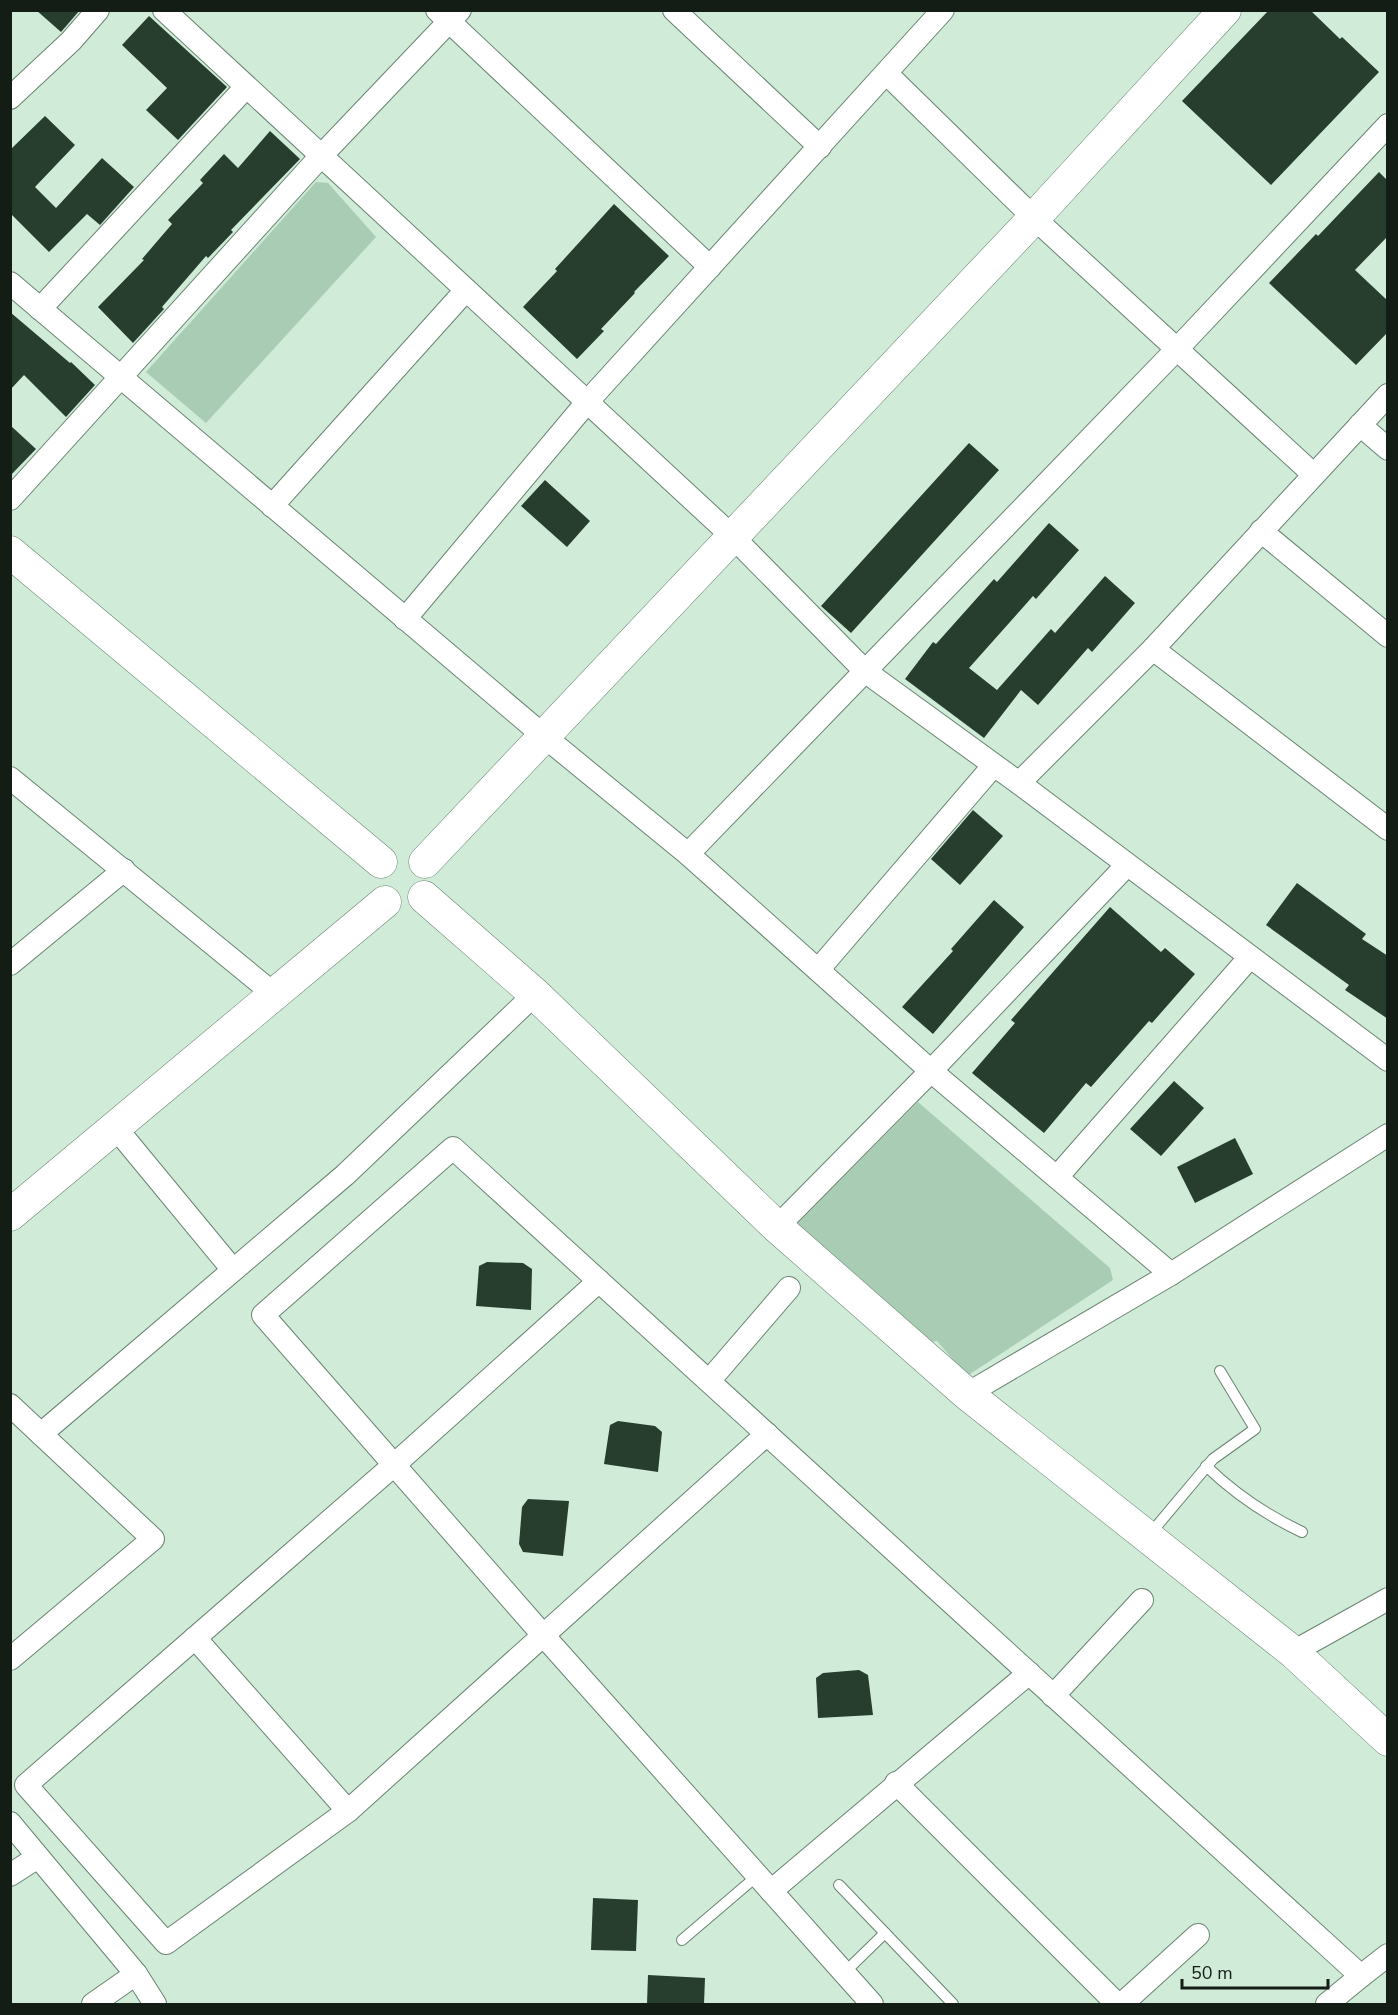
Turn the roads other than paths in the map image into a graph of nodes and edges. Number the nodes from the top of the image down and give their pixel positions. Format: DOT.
graph roads {
  1 [pos="98,10"];
  2 [pos="164,10"];
  3 [pos="674,10"];
  4 [pos="1225,10"];
  5 [pos="449,14"];
  6 [pos="932,14"];
  7 [pos="887,74"];
  8 [pos="246,87"];
  9 [pos="10,98"];
  10 [pos="1388,125"];
  11 [pos="820,147"];
  12 [pos="321,156"];
  13 [pos="1034,218"];
  14 [pos="710,267"];
  15 [pos="10,283"];
  16 [pos="466,290"];
  17 [pos="40,309"];
  18 [pos="1177,349"];
  19 [pos="120,378"];
  20 [pos="1388,395"];
  21 [pos="588,401"];
  22 [pos="1360,425"];
  23 [pos="1388,449"];
  24 [pos="1313,474"];
  25 [pos="10,499"];
  26 [pos="272,506"];
  27 [pos="1261,531"];
  28 [pos="733,537"];
  29 [pos="10,552"];
  30 [pos="405,619"];
  31 [pos="1388,636"];
  32 [pos="1154,649"];
  33 [pos="866,672"];
  34 [pos="545,737"];
  35 [pos="993,765"];
  36 [pos="10,777"];
  37 [pos="1019,783"];
  38 [pos="1388,830"];
  39 [pos="688,854"];
  40 [pos="381,862"];
  41 [pos="425,862"];
  42 [pos="1127,864"];
  43 [pos="124,870"];
  44 [pos="424,897"];
  45 [pos="385,902"];
  46 [pos="1250,957"];
  47 [pos="10,964"];
  48 [pos="818,970"];
  49 [pos="274,994"];
  50 [pos="535,994"];
  51 [pos="1388,1060"];
  52 [pos="931,1071"];
  53 [pos="115,1127"];
  54 [pos="1388,1135"];
  55 [pos="1057,1178"];
  56 [pos="10,1215"];
  57 [pos="777,1227"];
  58 [pos="233,1270"];
  59 [pos="1171,1274"];
  60 [pos="599,1281"];
  61 [pos="789,1288"];
  62 [pos="1220,1371"];
  63 [pos="709,1381"];
  64 [pos="967,1394"];
  65 [pos="10,1405"];
  66 [pos="41,1434"];
  67 [pos="767,1434"];
  68 [pos="394,1465"];
  69 [pos="1206,1466"];
  70 [pos="1302,1532"];
  71 [pos="1148,1537"];
  72 [pos="1388,1599"];
  73 [pos="1142,1600"];
  74 [pos="543,1635"];
  75 [pos="195,1638"];
  76 [pos="1293,1652"];
  77 [pos="10,1659"];
  78 [pos="1029,1674"];
  79 [pos="1053,1696"];
  80 [pos="1388,1740"];
  81 [pos="896,1783"];
  82 [pos="348,1811"];
  83 [pos="10,1823"];
  84 [pos="38,1857"];
  85 [pos="10,1875"];
  86 [pos="764,1883"];
  87 [pos="839,1885"];
  88 [pos="885,1933"];
  89 [pos="1198,1935"];
  90 [pos="682,1940"];
  91 [pos="1388,1955"];
  92 [pos="844,1973"];
  93 [pos="136,1974"];
  94 [pos="1361,1976"];
  95 [pos="93,2004"];
  96 [pos="155,2004"];
  97 [pos="872,2004"];
  98 [pos="951,2004"];
  99 [pos="1118,2004"];
  100 [pos="1122,2004"];
  101 [pos="1327,2004"];
  1 -- 9 [label="street"];
  2 -- 8 [label="street"];
  3 -- 11 [label="street"];
  4 -- 13 [label="street"];
  5 -- 12 [label="street"];
  5 -- 14 [label="street"];
  6 -- 7 [label="street"];
  7 -- 11 [label="street"];
  7 -- 13 [label="street"];
  8 -- 12 [label="street"];
  8 -- 17 [label="street"];
  10 -- 18 [label="street"];
  11 -- 14 [label="street"];
  12 -- 16 [label="street"];
  12 -- 19 [label="street"];
  13 -- 18 [label="street"];
  13 -- 28 [label="street"];
  14 -- 21 [label="street"];
  15 -- 17 [label="street"];
  16 -- 21 [label="street"];
  16 -- 26 [label="street"];
  17 -- 19 [label="street"];
  18 -- 24 [label="street"];
  18 -- 33 [label="street"];
  19 -- 25 [label="street"];
  19 -- 26 [label="street"];
  20 -- 22 [label="street"];
  21 -- 28 [label="street"];
  21 -- 30 [label="street"];
  22 -- 23 [label="street"];
  22 -- 24 [label="street"];
  24 -- 27 [label="street"];
  26 -- 30 [label="street"];
  27 -- 31 [label="street"];
  27 -- 32 [label="street"];
  28 -- 33 [label="street"];
  28 -- 34 [label="street"];
  29 -- 40 [label="street"];
  30 -- 34 [label="street"];
  32 -- 37 [label="street"];
  32 -- 38 [label="street"];
  33 -- 35 [label="street"];
  33 -- 39 [label="street"];
  34 -- 39 [label="street"];
  34 -- 41 [label="street"];
  35 -- 37 [label="street"];
  35 -- 48 [label="street"];
  36 -- 43 [label="street"];
  37 -- 42 [label="street"];
  39 -- 48 [label="street"];
  40 -- 41 [label="street"];
  40 -- 45 [label="street"];
  41 -- 44 [label="street"];
  42 -- 46 [label="street"];
  42 -- 52 [label="street"];
  43 -- 47 [label="street"];
  43 -- 49 [label="street"];
  44 -- 45 [label="street"];
  44 -- 50 [label="street"];
  45 -- 49 [label="street"];
  46 -- 51 [label="street"];
  46 -- 55 [label="street"];
  48 -- 52 [label="street"];
  49 -- 53 [label="street"];
  50 -- 57 [label="street"];
  50 -- 58 [label="street"];
  52 -- 55 [label="street"];
  52 -- 57 [label="street"];
  53 -- 56 [label="street"];
  53 -- 58 [label="street"];
  54 -- 59 [label="street"];
  55 -- 59 [label="street"];
  57 -- 64 [label="street"];
  58 -- 66 [label="street"];
  59 -- 64 [label="street"];
  60 -- 63 [label="street"];
  60 -- 68 [label="street"];
  60 -- 68 [label="street"];
  61 -- 63 [label="street"];
  62 -- 69 [label="lane"];
  63 -- 67 [label="street"];
  64 -- 71 [label="street"];
  65 -- 66 [label="street"];
  66 -- 77 [label="street"];
  67 -- 74 [label="street"];
  67 -- 78 [label="street"];
  68 -- 74 [label="street"];
  68 -- 75 [label="street"];
  69 -- 70 [label="lane"];
  69 -- 71 [label="lane"];
  71 -- 76 [label="street"];
  72 -- 76 [label="street"];
  73 -- 79 [label="street"];
  74 -- 82 [label="street"];
  74 -- 86 [label="street"];
  75 -- 82 [label="street"];
  75 -- 82 [label="street"];
  76 -- 80 [label="street"];
  78 -- 79 [label="street"];
  78 -- 81 [label="street"];
  79 -- 94 [label="street"];
  81 -- 86 [label="street"];
  81 -- 99 [label="street"];
  83 -- 84 [label="street"];
  84 -- 85 [label="street"];
  84 -- 93 [label="street"];
  86 -- 90 [label="lane"];
  86 -- 92 [label="street"];
  87 -- 88 [label="lane"];
  88 -- 92 [label="lane"];
  88 -- 98 [label="lane"];
  89 -- 100 [label="street"];
  91 -- 94 [label="street"];
  92 -- 97 [label="street"];
  93 -- 95 [label="street"];
  93 -- 96 [label="street"];
  94 -- 101 [label="street"];
}
